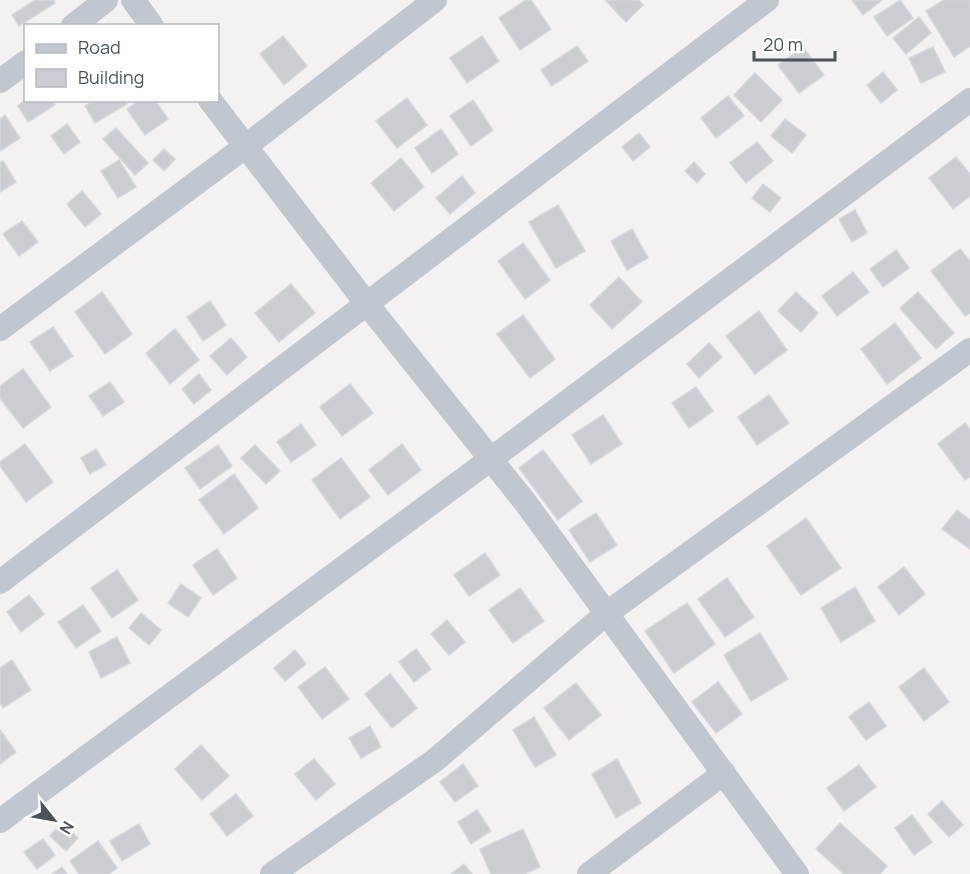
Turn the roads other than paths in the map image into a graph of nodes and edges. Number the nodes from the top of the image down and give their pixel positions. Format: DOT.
graph roads {
  1 [pos="106,0"];
  2 [pos="133,0"];
  3 [pos="435,0"];
  4 [pos="767,0"];
  5 [pos="76,24"];
  6 [pos="151,24"];
  7 [pos="24,63"];
  8 [pos="0,81"];
  9 [pos="970,100"];
  10 [pos="212,102"];
  11 [pos="246,147"];
  12 [pos="367,303"];
  13 [pos="0,328"];
  14 [pos="970,350"];
  15 [pos="492,459"];
  16 [pos="0,582"];
  17 [pos="607,613"];
  18 [pos="724,773"];
  19 [pos="0,821"];
  20 [pos="272,874"];
  21 [pos="589,874"];
  22 [pos="796,874"];
  1 -- 5 [label="street"];
  2 -- 6 [label="street"];
  3 -- 11 [label="street"];
  4 -- 12 [label="street"];
  7 -- 8 [label="street"];
  9 -- 15 [label="street"];
  10 -- 11 [label="street"];
  11 -- 12 [label="street"];
  11 -- 13 [label="street"];
  12 -- 15 [label="street"];
  12 -- 16 [label="street"];
  14 -- 17 [label="street"];
  15 -- 17 [label="street"];
  15 -- 19 [label="street"];
  17 -- 18 [label="street"];
  17 -- 20 [label="street"];
  18 -- 21 [label="street"];
  18 -- 22 [label="street"];
}
